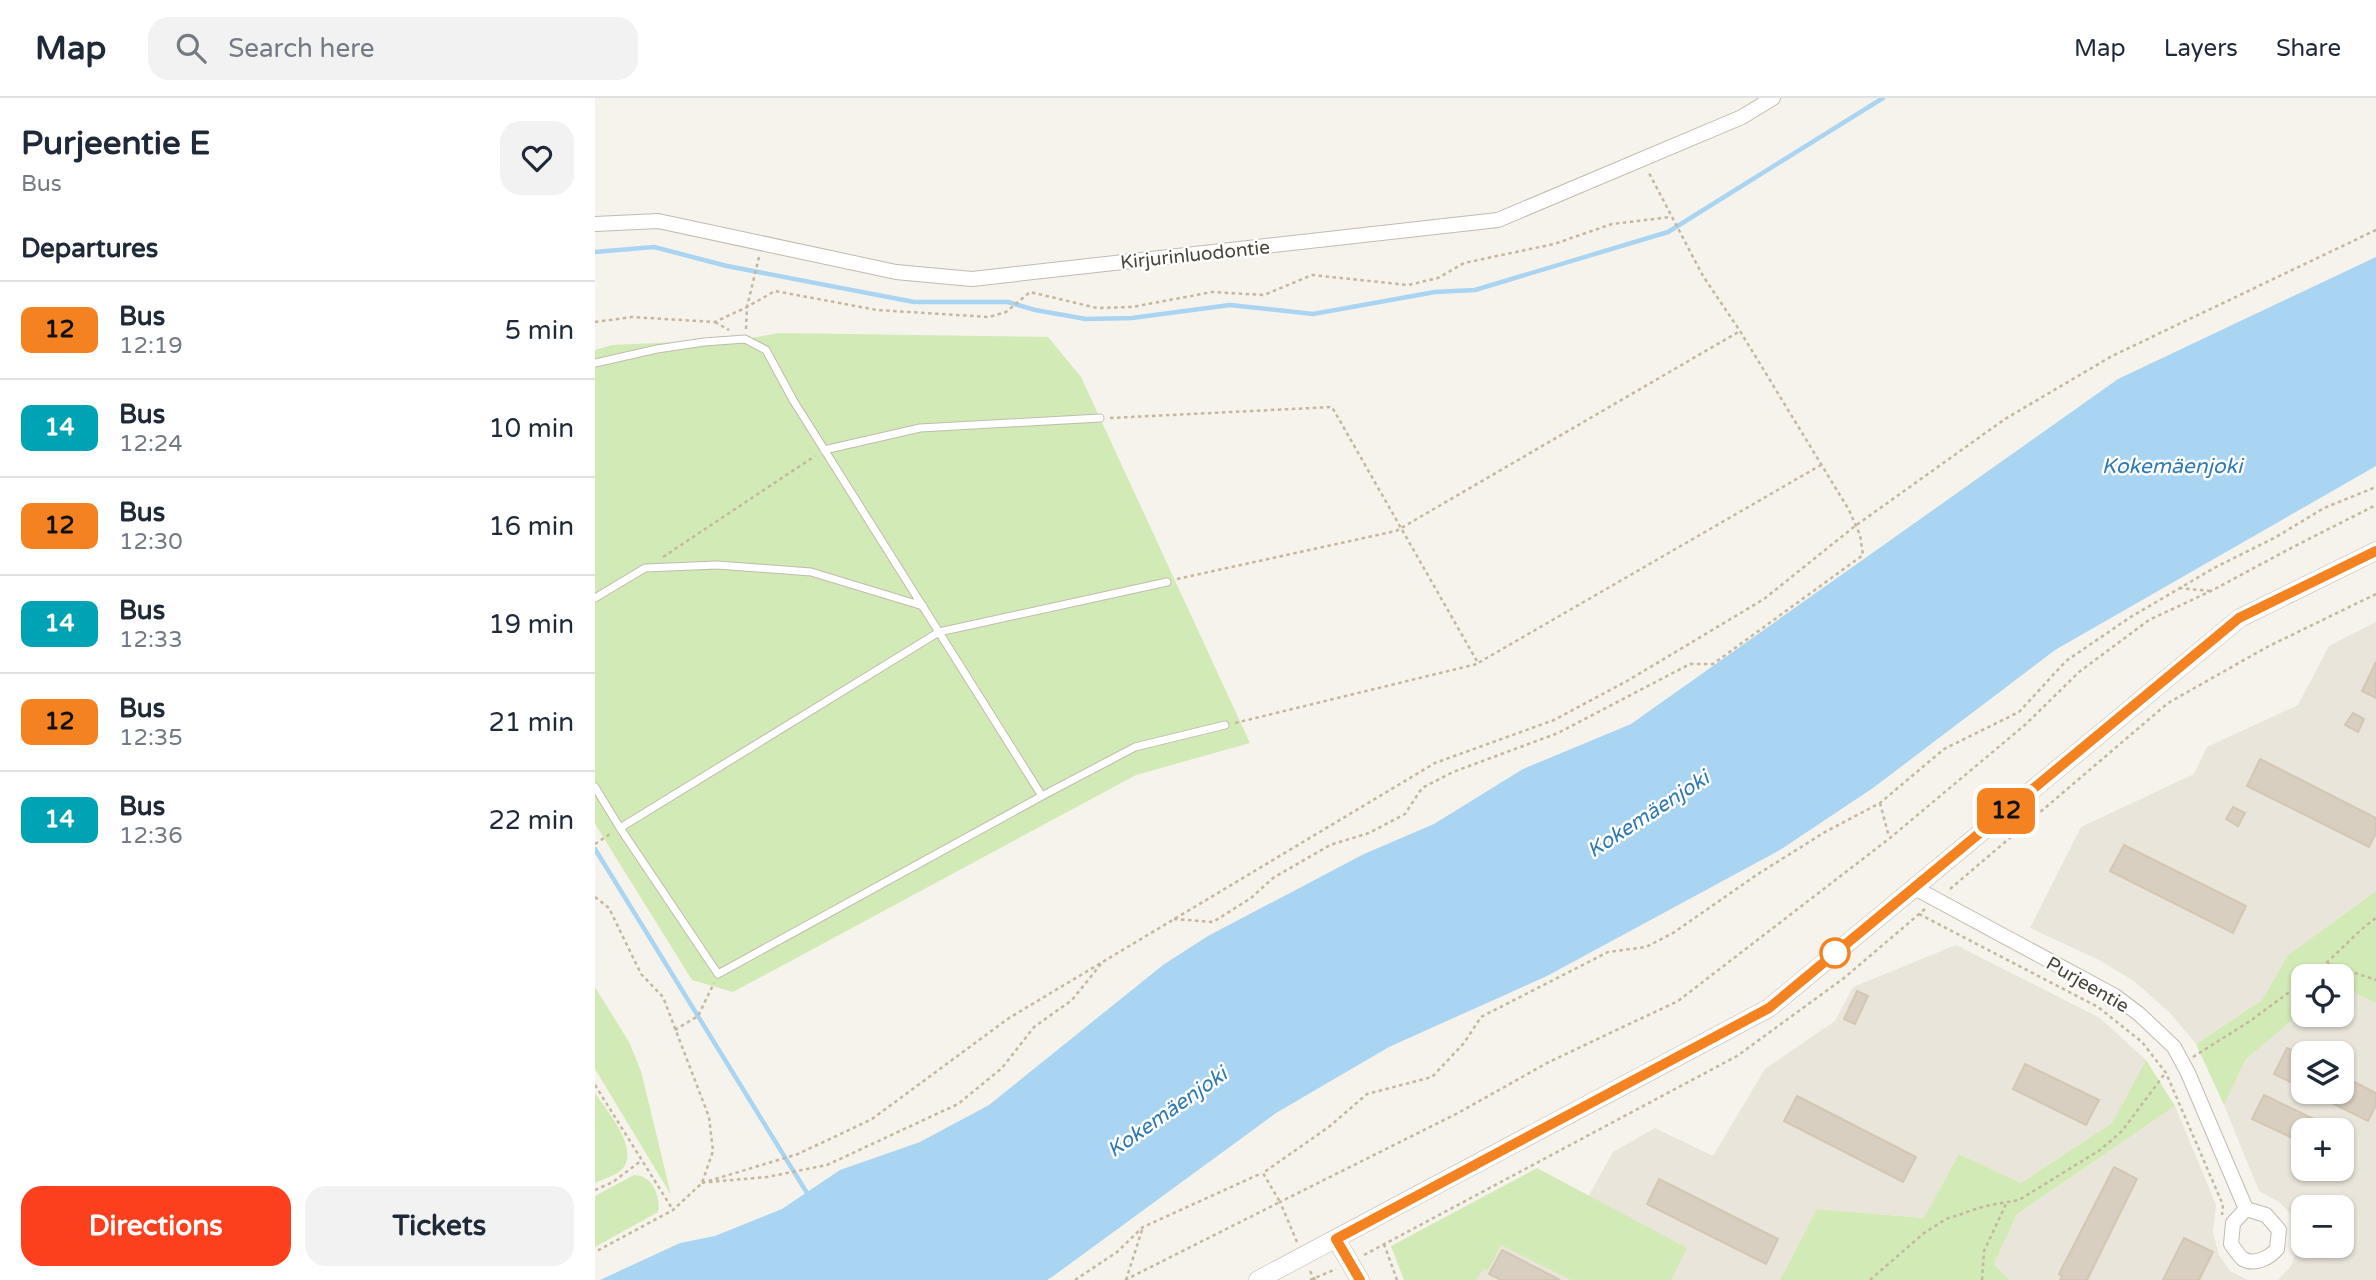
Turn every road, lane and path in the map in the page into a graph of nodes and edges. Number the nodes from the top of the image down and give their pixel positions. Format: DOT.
graph roads {
  1 [pos="1773,98"];
  2 [pos="1642,160"];
  3 [pos="1671,218"];
  4 [pos="595,224"];
  5 [pos="2376,230"];
  6 [pos="763,244"];
  7 [pos="747,307"];
  8 [pos="595,322"];
  9 [pos="1740,331"];
  10 [pos="745,339"];
  11 [pos="595,363"];
  12 [pos="1100,418"];
  13 [pos="824,450"];
  14 [pos="1821,465"];
  15 [pos="2376,486"];
  16 [pos="2376,505"];
  17 [pos="1855,526"];
  18 [pos="1401,528"];
  19 [pos="2376,551"];
  20 [pos="645,568"];
  21 [pos="1167,582"];
  22 [pos="2179,588"];
  23 [pos="2211,591"];
  24 [pos="595,598"];
  25 [pos="923,606"];
  26 [pos="939,632"];
  27 [pos="1478,663"];
  28 [pos="1225,725"];
  29 [pos="595,787"];
  30 [pos="1042,796"];
  31 [pos="1880,803"];
  32 [pos="620,828"];
  33 [pos="1890,838"];
  34 [pos="595,844"];
  35 [pos="1913,887"];
  36 [pos="595,897"];
  37 [pos="1919,914"];
  38 [pos="2376,918"];
  39 [pos="1174,919"];
  40 [pos="1103,962"];
  41 [pos="2328,964"];
  42 [pos="2354,973"];
  43 [pos="718,974"];
  44 [pos="2376,980"];
  45 [pos="2291,991"];
  46 [pos="675,1030"];
  47 [pos="2183,1063"];
  48 [pos="2166,1073"];
  49 [pos="595,1085"];
  50 [pos="642,1160"];
  51 [pos="1263,1173"];
  52 [pos="702,1183"];
  53 [pos="595,1190"];
  54 [pos="1280,1202"];
  55 [pos="2007,1203"];
  56 [pos="2246,1209"];
  57 [pos="673,1210"];
  58 [pos="2222,1218"];
  59 [pos="1143,1227"];
  60 [pos="1336,1239"];
  61 [pos="1384,1244"];
  62 [pos="595,1252"];
  63 [pos="1303,1256"];
  64 [pos="1075,1280"];
  65 [pos="1125,1280"];
  66 [pos="1258,1280"];
  67 [pos="1360,1280"];
  68 [pos="1397,1280"];
  69 [pos="1870,1280"];
  70 [pos="1982,1280"];
  1 -- 2 [label="street, Kirjurinluodontie"];
  2 -- 3 [label="path"];
  2 -- 6 [label="street, Kirjurinluodontie"];
  3 -- 7 [label="path"];
  3 -- 9 [label="path"];
  4 -- 6 [label="street, Kirjurinluodontie"];
  5 -- 17 [label="path"];
  6 -- 7 [label="path"];
  7 -- 8 [label="path"];
  7 -- 10 [label="path"];
  9 -- 14 [label="path"];
  9 -- 18 [label="path"];
  10 -- 11 [label="lane"];
  10 -- 13 [label="lane"];
  12 -- 13 [label="lane"];
  12 -- 18 [label="path"];
  13 -- 20 [label="path"];
  13 -- 25 [label="lane"];
  14 -- 17 [label="path"];
  14 -- 27 [label="path"];
  15 -- 22 [label="path"];
  16 -- 23 [label="path"];
  17 -- 39 [label="path"];
  17 -- 39 [label="path"];
  18 -- 21 [label="path"];
  18 -- 27 [label="path"];
  19 -- 35 [label="street"];
  20 -- 24 [label="lane"];
  20 -- 25 [label="lane"];
  21 -- 26 [label="lane"];
  22 -- 23 [label="path"];
  22 -- 31 [label="path"];
  23 -- 33 [label="path"];
  25 -- 26 [label="lane"];
  26 -- 30 [label="lane"];
  26 -- 32 [label="lane"];
  27 -- 28 [label="path"];
  28 -- 30 [label="lane"];
  29 -- 32 [label="lane"];
  30 -- 43 [label="lane"];
  31 -- 33 [label="path"];
  31 -- 51 [label="path"];
  32 -- 34 [label="path"];
  32 -- 43 [label="lane"];
  33 -- 54 [label="path"];
  35 -- 47 [label="street, Purjeentie"];
  35 -- 60 [label="street"];
  36 -- 46 [label="path"];
  37 -- 48 [label="path"];
  38 -- 41 [label="path"];
  39 -- 40 [label="path"];
  40 -- 52 [label="path"];
  40 -- 52 [label="path"];
  42 -- 44 [label="path"];
  43 -- 46 [label="path"];
  45 -- 47 [label="path"];
  46 -- 52 [label="path"];
  47 -- 48 [label="path"];
  47 -- 56 [label="street, Purjeentie"];
  48 -- 55 [label="path"];
  48 -- 58 [label="path"];
  49 -- 50 [label="path"];
  50 -- 53 [label="path"];
  50 -- 57 [label="path"];
  51 -- 54 [label="path"];
  51 -- 59 [label="path"];
  52 -- 57 [label="path"];
  54 -- 63 [label="path"];
  54 -- 65 [label="path"];
  55 -- 69 [label="path"];
  55 -- 70 [label="path"];
  57 -- 62 [label="path"];
  59 -- 64 [label="path"];
  59 -- 65 [label="path"];
  60 -- 63 [label="street"];
  60 -- 67 [label="street"];
  61 -- 68 [label="path"];
  63 -- 66 [label="street"];
}
